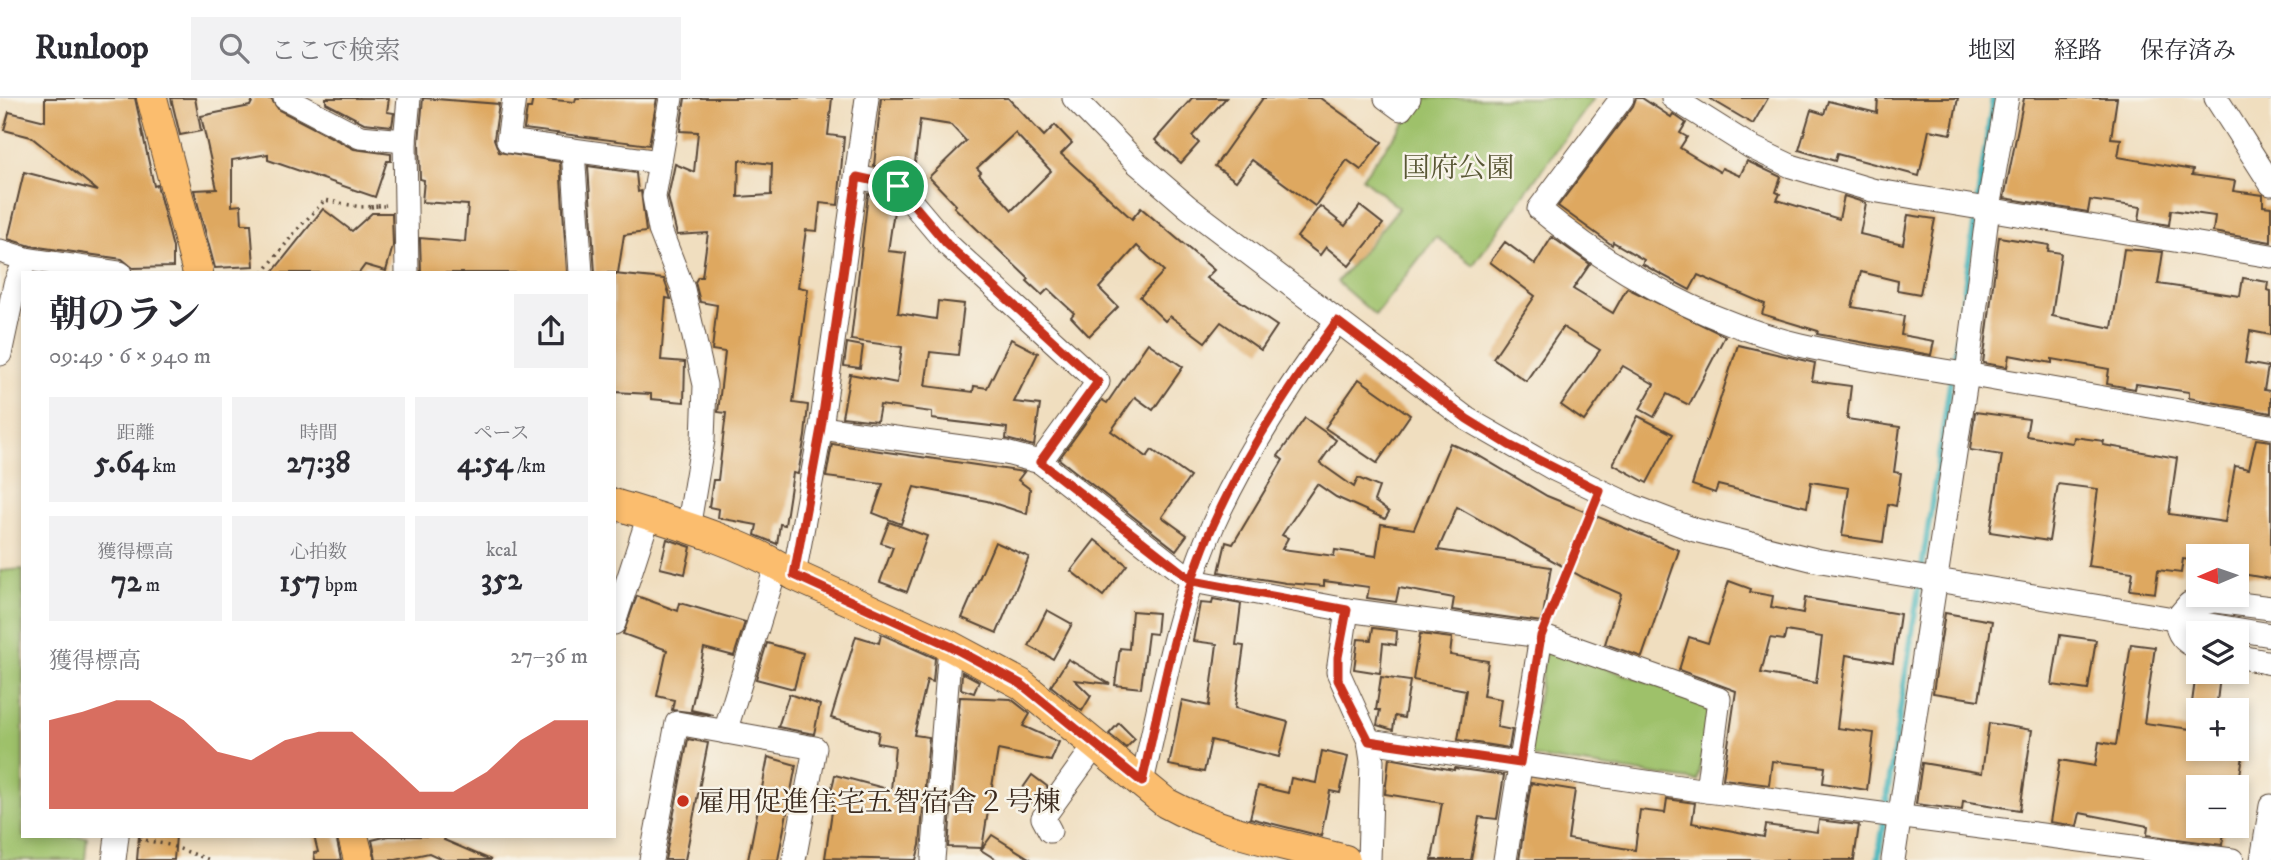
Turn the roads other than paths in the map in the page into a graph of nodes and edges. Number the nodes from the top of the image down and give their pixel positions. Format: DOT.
graph roads {
  1 [pos="152,98"];
  2 [pos="285,98"];
  3 [pos="409,98"];
  4 [pos="514,98"];
  5 [pos="671,98"];
  6 [pos="867,98"];
  7 [pos="1074,98"];
  8 [pos="1386,98"];
  9 [pos="1409,98"];
  10 [pos="1622,98"];
  11 [pos="1673,98"];
  12 [pos="2007,98"];
  13 [pos="2216,98"];
  14 [pos="405,141"];
  15 [pos="573,150"];
  16 [pos="659,162"];
  17 [pos="857,177"];
  18 [pos="2271,184"];
  19 [pos="1988,209"];
  20 [pos="0,251"];
  21 [pos="2271,256"];
  22 [pos="26,259"];
  23 [pos="107,271"];
  24 [pos="197,271"];
  25 [pos="407,271"];
  26 [pos="581,271"];
  27 [pos="1337,321"];
  28 [pos="0,354"];
  29 [pos="1967,374"];
  30 [pos="2271,427"];
  31 [pos="821,428"];
  32 [pos="1040,462"];
  33 [pos="616,505"];
  34 [pos="649,515"];
  35 [pos="688,528"];
  36 [pos="785,569"];
  37 [pos="1936,579"];
  38 [pos="1193,581"];
  39 [pos="2271,608"];
  40 [pos="1347,610"];
  41 [pos="616,617"];
  42 [pos="2176,619"];
  43 [pos="2271,635"];
  44 [pos="1541,636"];
  45 [pos="2186,640"];
  46 [pos="950,646"];
  47 [pos="2249,659"];
  48 [pos="2271,663"];
  49 [pos="725,732"];
  50 [pos="1369,741"];
  51 [pos="1097,743"];
  52 [pos="1520,763"];
  53 [pos="1142,782"];
  54 [pos="1707,791"];
  55 [pos="2271,806"];
  56 [pos="1902,815"];
  57 [pos="1050,831"];
  58 [pos="126,838"];
  59 [pos="354,838"];
  60 [pos="114,860"];
  61 [pos="359,860"];
  62 [pos="651,860"];
  63 [pos="794,860"];
  64 [pos="933,860"];
  65 [pos="1349,860"];
  66 [pos="1505,860"];
  67 [pos="1894,860"];
  68 [pos="2232,860"];
  69 [pos="2262,860"];
  1 -- 24 [label="main road"];
  2 -- 14 [label="street"];
  3 -- 14 [label="street"];
  4 -- 15 [label="street"];
  5 -- 16 [label="street"];
  6 -- 17 [label="street"];
  7 -- 27 [label="street"];
  8 -- 9 [label="street"];
  10 -- 29 [label="street"];
  11 -- 19 [label="street"];
  12 -- 19 [label="street"];
  13 -- 18 [label="street"];
  14 -- 25 [label="street"];
  15 -- 16 [label="street"];
  15 -- 26 [label="street"];
  16 -- 35 [label="street"];
  17 -- 31 [label="street"];
  17 -- 32 [label="street"];
  19 -- 21 [label="street"];
  19 -- 29 [label="street"];
  20 -- 22 [label="street"];
  22 -- 23 [label="street"];
  22 -- 28 [label="street"];
  27 -- 37 [label="street"];
  27 -- 38 [label="street"];
  29 -- 30 [label="street"];
  29 -- 37 [label="street"];
  31 -- 32 [label="street"];
  31 -- 36 [label="street"];
  32 -- 38 [label="street"];
  33 -- 34 [label="main road"];
  34 -- 35 [label="main road"];
  34 -- 41 [label="street"];
  35 -- 36 [label="main road"];
  36 -- 46 [label="main road"];
  36 -- 49 [label="street"];
  37 -- 42 [label="street"];
  37 -- 56 [label="street"];
  38 -- 40 [label="street"];
  38 -- 53 [label="street"];
  39 -- 42 [label="street"];
  40 -- 44 [label="street"];
  40 -- 50 [label="street"];
  42 -- 43 [label="street"];
  42 -- 45 [label="street"];
  44 -- 52 [label="street"];
  44 -- 54 [label="street"];
  46 -- 51 [label="main road"];
  46 -- 64 [label="street"];
  47 -- 48 [label="street"];
  49 -- 62 [label="street"];
  49 -- 63 [label="street"];
  50 -- 52 [label="street"];
  50 -- 65 [label="street"];
  51 -- 53 [label="main road"];
  51 -- 57 [label="street"];
  52 -- 54 [label="street"];
  52 -- 66 [label="street"];
  53 -- 65 [label="main road"];
  54 -- 56 [label="street"];
  55 -- 69 [label="street"];
  56 -- 67 [label="street"];
  56 -- 68 [label="street"];
  58 -- 60 [label="street"];
  59 -- 61 [label="main road"];
}
